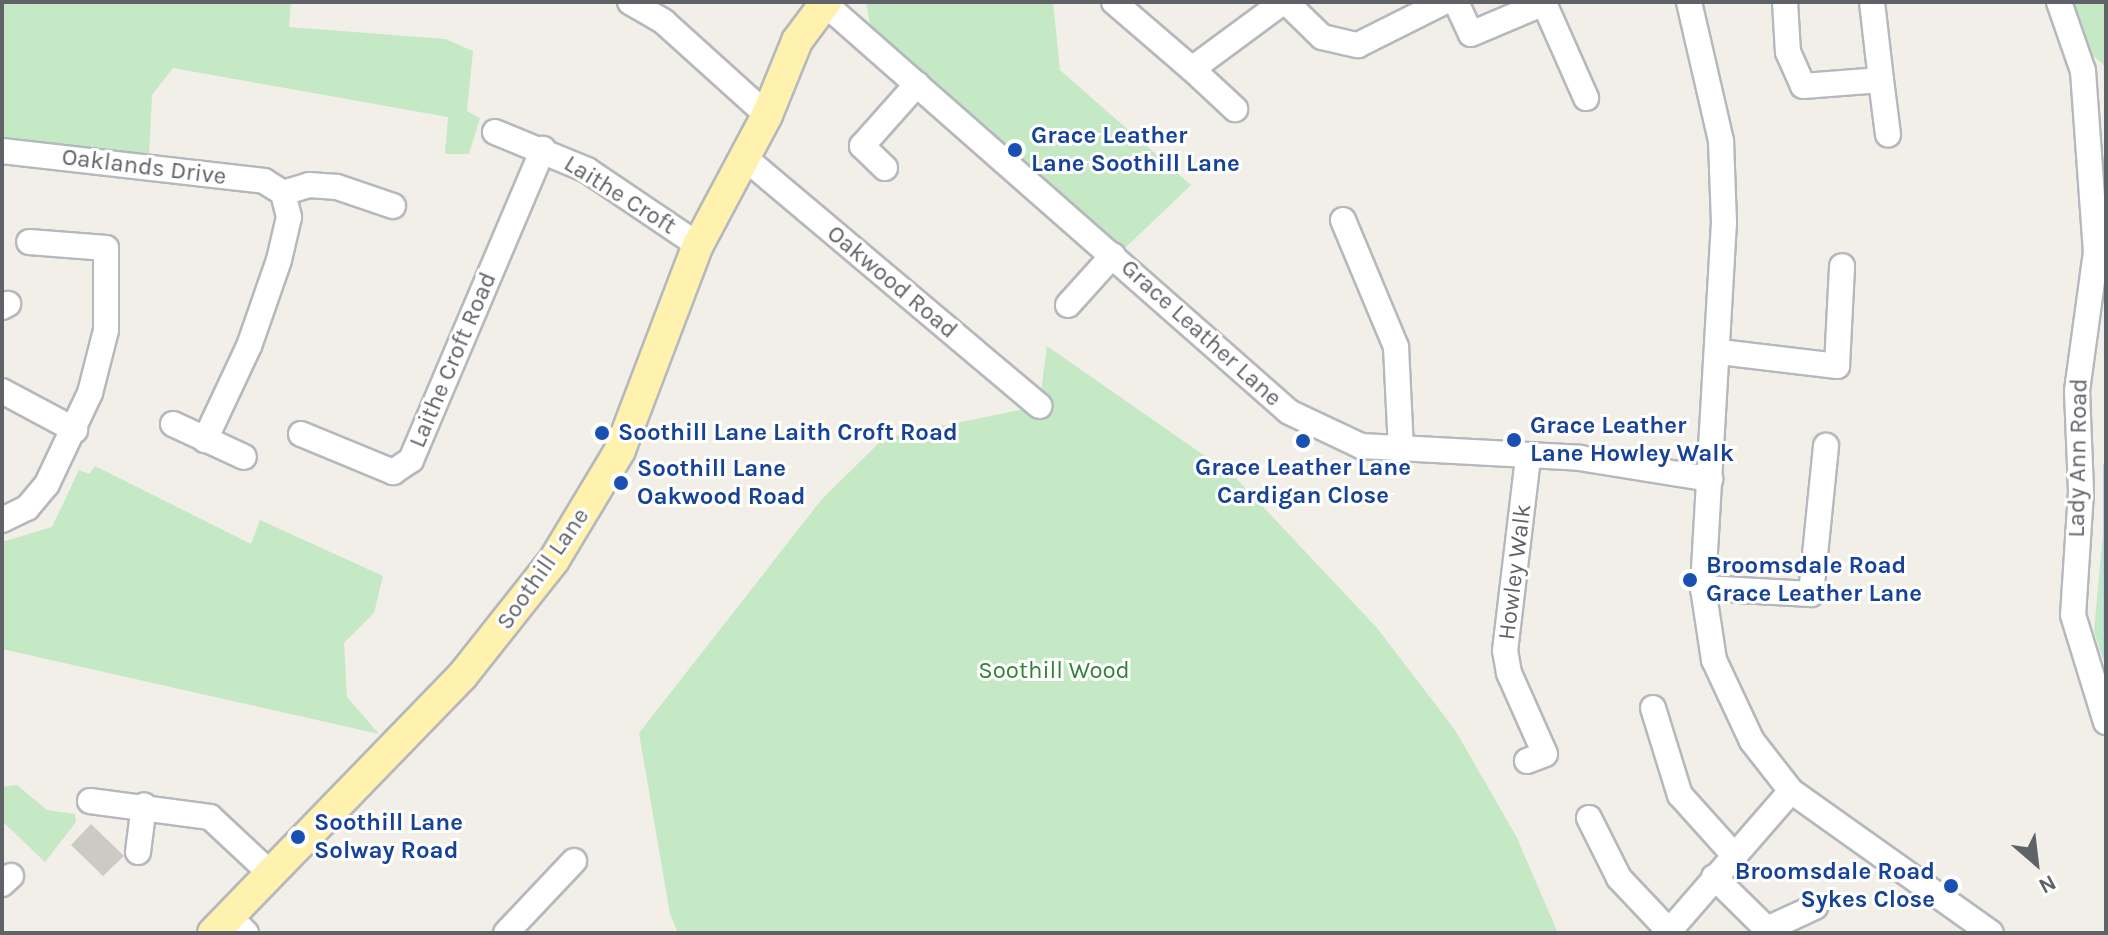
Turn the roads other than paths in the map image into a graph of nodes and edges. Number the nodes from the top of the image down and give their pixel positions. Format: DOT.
graph roads {
  1 [pos="630,2"];
  2 [pos="1114,2"];
  3 [pos="1284,2"];
  4 [pos="1444,2"];
  5 [pos="1456,2"];
  6 [pos="1689,2"];
  7 [pos="1785,2"];
  8 [pos="1872,2"];
  9 [pos="2059,2"];
  10 [pos="825,3"];
  11 [pos="1192,69"];
  12 [pos="2083,71"];
  13 [pos="1881,80"];
  14 [pos="917,84"];
  15 [pos="2106,86"];
  16 [pos="1586,98"];
  17 [pos="1235,109"];
  18 [pos="767,115"];
  19 [pos="495,132"];
  20 [pos="1888,135"];
  21 [pos="543,149"];
  22 [pos="2,151"];
  23 [pos="745,158"];
  24 [pos="885,168"];
  25 [pos="283,193"];
  26 [pos="393,206"];
  27 [pos="1343,220"];
  28 [pos="29,242"];
  29 [pos="698,245"];
  30 [pos="1113,255"];
  31 [pos="1842,266"];
  32 [pos="1068,305"];
  33 [pos="1720,352"];
  34 [pos="2,391"];
  35 [pos="1039,406"];
  36 [pos="173,424"];
  37 [pos="75,430"];
  38 [pos="301,434"];
  39 [pos="205,440"];
  40 [pos="1826,446"];
  41 [pos="1401,451"];
  42 [pos="244,457"];
  43 [pos="1528,458"];
  44 [pos="1710,479"];
  45 [pos="2,520"];
  46 [pos="1703,588"];
  47 [pos="1653,708"];
  48 [pos="2106,722"];
  49 [pos="1527,761"];
  50 [pos="1791,791"];
  51 [pos="90,801"];
  52 [pos="144,805"];
  53 [pos="1589,818"];
  54 [pos="138,852"];
  55 [pos="1734,855"];
  56 [pos="574,861"];
  57 [pos="270,873"];
  58 [pos="1714,877"];
  59 [pos="1815,907"];
  60 [pos="230,927"];
  61 [pos="1671,931"];
  62 [pos="1768,931"];
  63 [pos="506,933"];
  64 [pos="1991,933"];
  1 -- 18 [label="street"];
  2 -- 11 [label="street"];
  3 -- 4 [label="street"];
  3 -- 11 [label="street"];
  5 -- 16 [label="street"];
  6 -- 33 [label="street"];
  7 -- 13 [label="street"];
  8 -- 13 [label="street"];
  9 -- 12 [label="street, Lady Ann Road"];
  10 -- 14 [label="street, Grace Leather Lane"];
  10 -- 18 [label="main road, Soothill Lane"];
  11 -- 17 [label="street"];
  12 -- 15 [label="street"];
  12 -- 48 [label="street, Lady Ann Road"];
  13 -- 20 [label="street"];
  14 -- 24 [label="street"];
  14 -- 30 [label="street, Grace Leather Lane"];
  18 -- 23 [label="main road, Soothill Lane"];
  19 -- 21 [label="street, Laithe Croft"];
  21 -- 29 [label="street, Laithe Croft"];
  21 -- 38 [label="street, Laithe Croft Road"];
  22 -- 25 [label="street, Oaklands Drive"];
  23 -- 29 [label="main road, Soothill Lane"];
  23 -- 35 [label="street, Oakwood Road"];
  25 -- 26 [label="street"];
  25 -- 39 [label="street"];
  27 -- 41 [label="street"];
  28 -- 37 [label="street"];
  29 -- 57 [label="main road, Soothill Lane"];
  30 -- 32 [label="street"];
  30 -- 41 [label="street, Grace Leather Lane"];
  31 -- 33 [label="street"];
  33 -- 44 [label="street"];
  34 -- 37 [label="street"];
  36 -- 39 [label="street"];
  37 -- 45 [label="street"];
  39 -- 42 [label="street"];
  40 -- 46 [label="street"];
  41 -- 43 [label="street, Grace Leather Lane"];
  43 -- 44 [label="street, Grace Leather Lane"];
  43 -- 49 [label="street, Howley Walk"];
  44 -- 46 [label="street"];
  46 -- 50 [label="street"];
  47 -- 55 [label="street"];
  50 -- 55 [label="street"];
  50 -- 64 [label="street"];
  51 -- 52 [label="street"];
  52 -- 54 [label="street"];
  52 -- 57 [label="street"];
  53 -- 61 [label="street"];
  55 -- 58 [label="street"];
  56 -- 63 [label="street"];
  57 -- 60 [label="main road, Soothill Lane"];
  58 -- 61 [label="street"];
  58 -- 62 [label="street"];
  59 -- 62 [label="street"];
}
